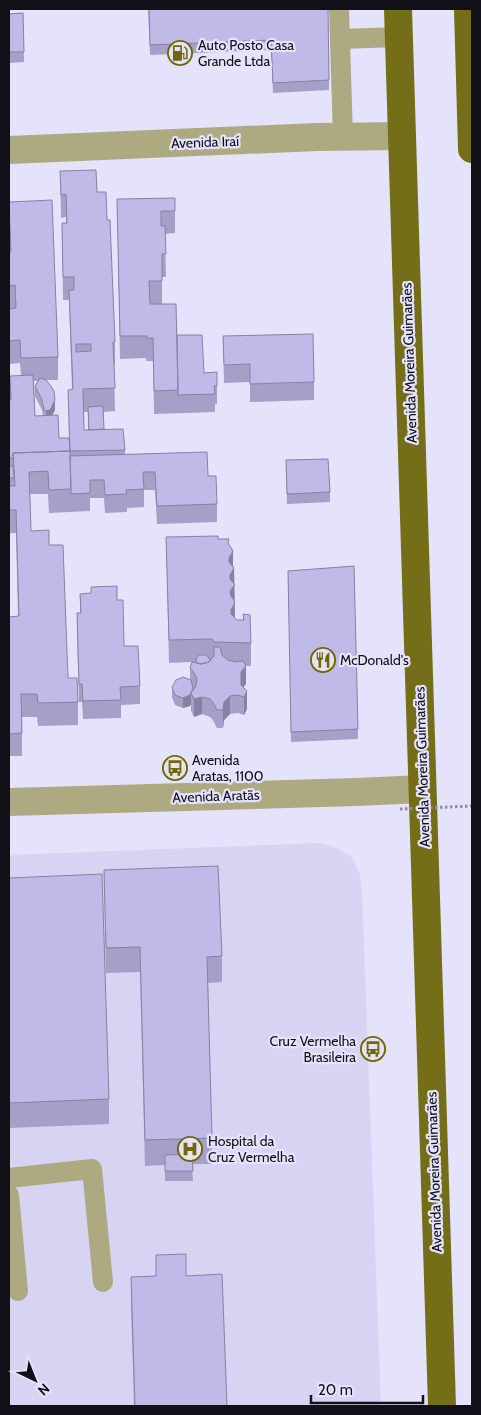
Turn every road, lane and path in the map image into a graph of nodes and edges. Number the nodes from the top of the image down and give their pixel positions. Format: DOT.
graph roads {
  1 [pos="339,9"];
  2 [pos="398,9"];
  3 [pos="468,9"];
  4 [pos="398,37"];
  5 [pos="340,40"];
  6 [pos="402,136"];
  7 [pos="342,137"];
  8 [pos="472,138"];
  9 [pos="472,149"];
  10 [pos="9,150"];
  11 [pos="422,789"];
  12 [pos="9,802"];
  13 [pos="472,806"];
  14 [pos="400,809"];
  15 [pos="9,1178"];
  16 [pos="9,1194"];
  17 [pos="103,1282"];
  18 [pos="18,1291"];
  19 [pos="442,1406"];
  1 -- 5 [label="lane"];
  2 -- 4 [label="highway, Avenida Moreira Guimarães"];
  3 -- 8 [label="highway"];
  4 -- 5 [label="lane"];
  4 -- 6 [label="highway, Avenida Moreira Guimarães"];
  5 -- 7 [label="lane"];
  6 -- 7 [label="street, Avenida Iraí"];
  6 -- 11 [label="highway, Avenida Moreira Guimarães"];
  7 -- 10 [label="street, Avenida Iraí"];
  8 -- 9 [label="highway"];
  11 -- 12 [label="street, Avenida Aratãs"];
  11 -- 19 [label="highway, Avenida Moreira Guimarães"];
  13 -- 14 [label="path, bridge"];
  15 -- 17 [label="lane"];
  16 -- 18 [label="lane"];
}
